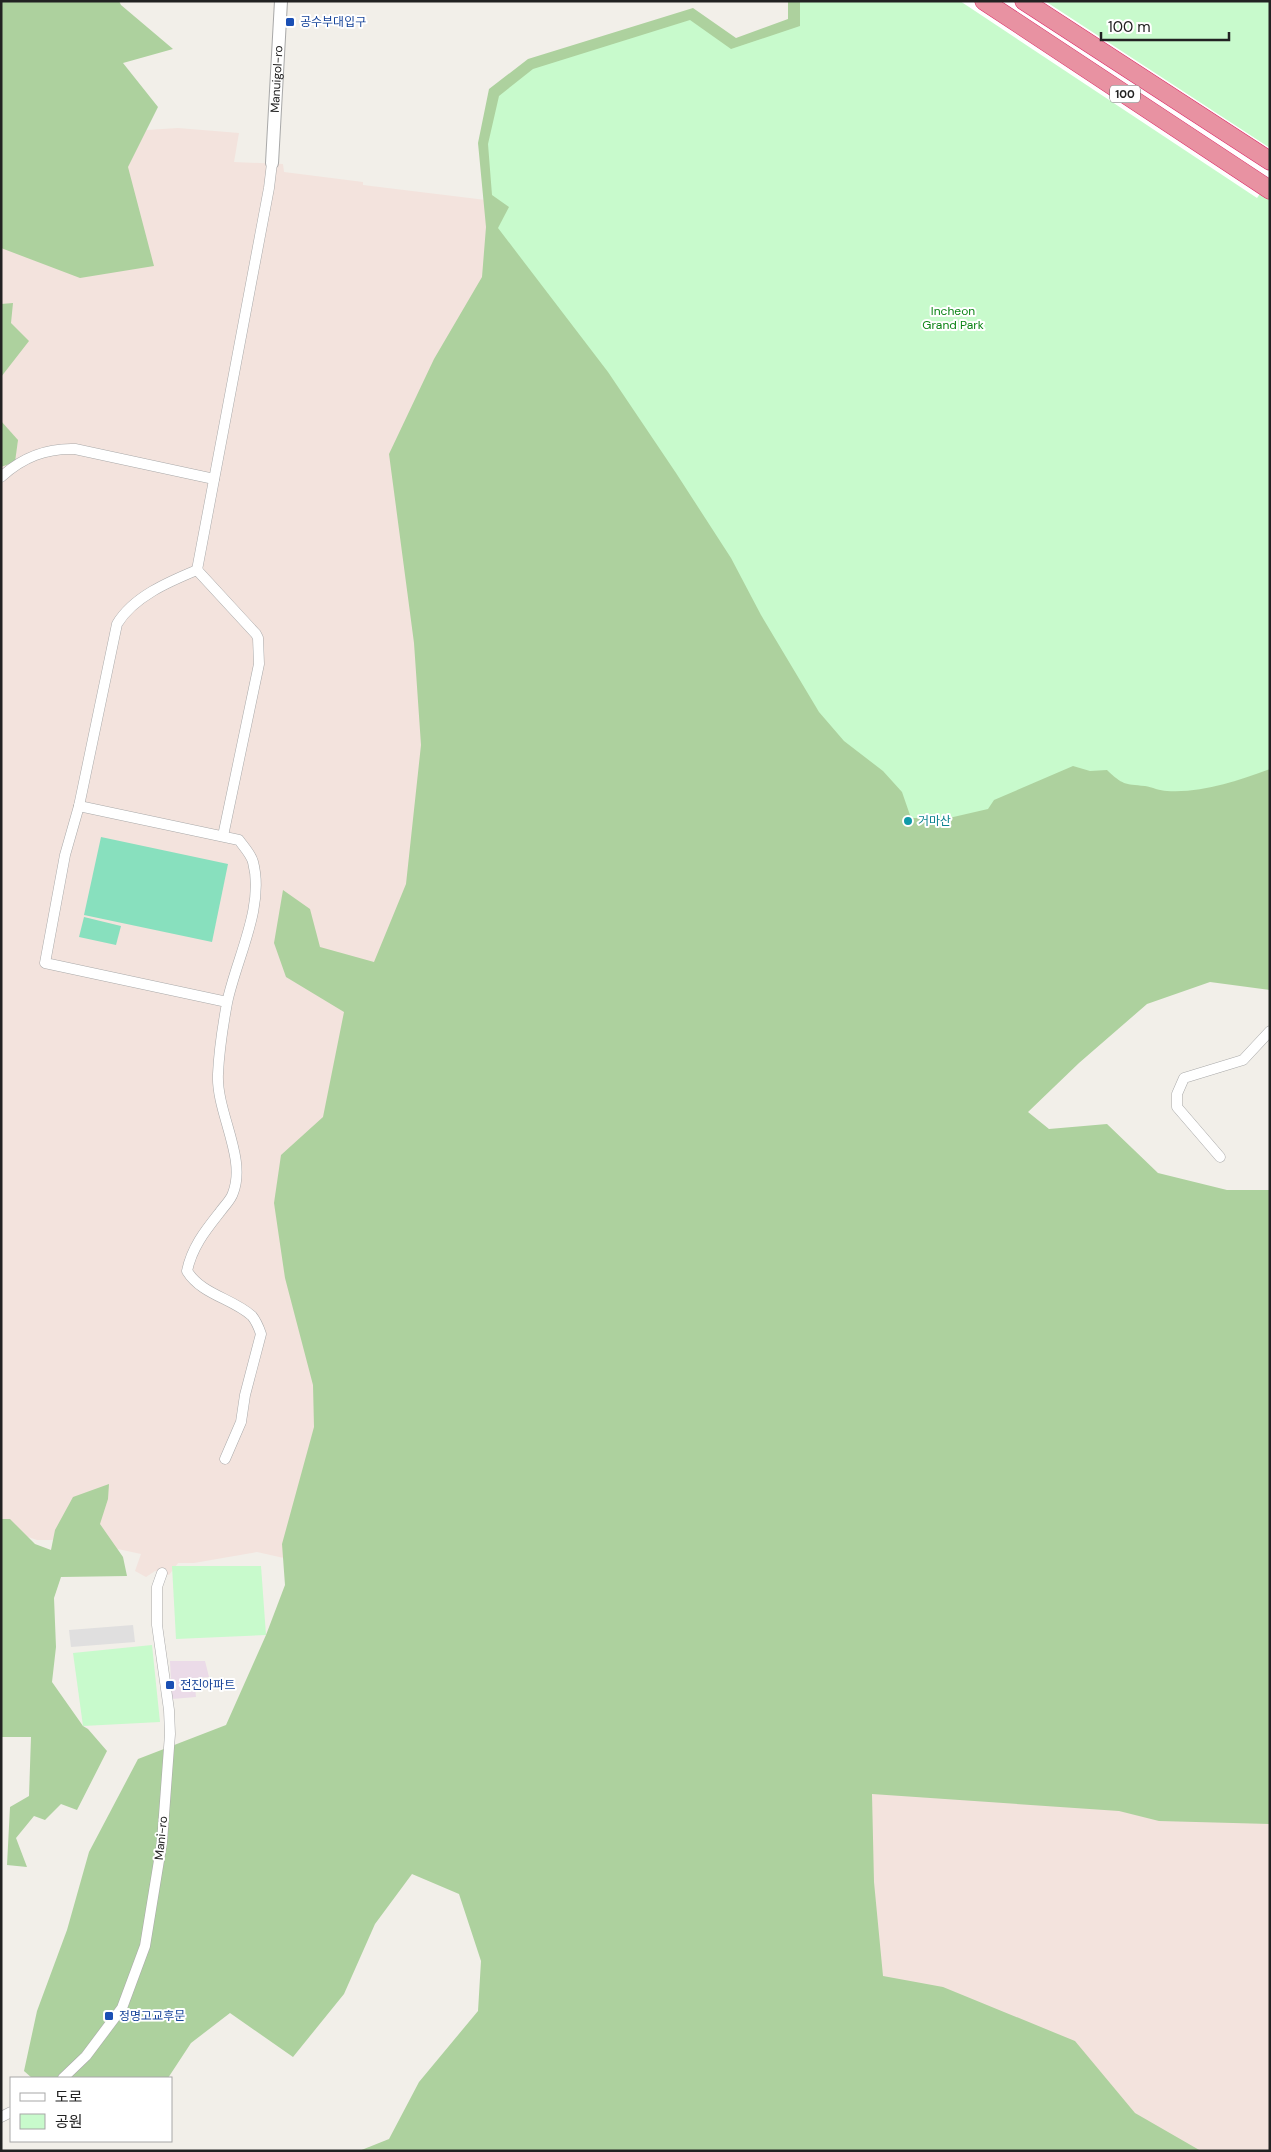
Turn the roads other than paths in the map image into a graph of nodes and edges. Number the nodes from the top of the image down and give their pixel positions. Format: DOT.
graph roads {
  1 [pos="280,1"];
  2 [pos="984,1"];
  3 [pos="1024,1"];
  4 [pos="272,160"];
  5 [pos="1270,161"];
  6 [pos="1267,188"];
  7 [pos="1,476"];
  8 [pos="214,479"];
  9 [pos="197,570"];
  10 [pos="78,806"];
  11 [pos="223,836"];
  12 [pos="227,1002"];
  13 [pos="1270,1031"];
  14 [pos="1220,1157"];
  15 [pos="225,1459"];
  16 [pos="162,1573"];
  17 [pos="64,2077"];
  1 -- 4 [label="street, Manuigol-ro"];
  2 -- 6 [label="highway, 100"];
  3 -- 5 [label="highway, 100"];
  4 -- 8 [label="street"];
  7 -- 8 [label="street"];
  8 -- 9 [label="street"];
  9 -- 10 [label="street"];
  9 -- 11 [label="street"];
  10 -- 11 [label="street"];
  10 -- 12 [label="street"];
  11 -- 12 [label="street"];
  12 -- 15 [label="street"];
  13 -- 14 [label="street"];
  16 -- 17 [label="street, Mani-ro"];
}
